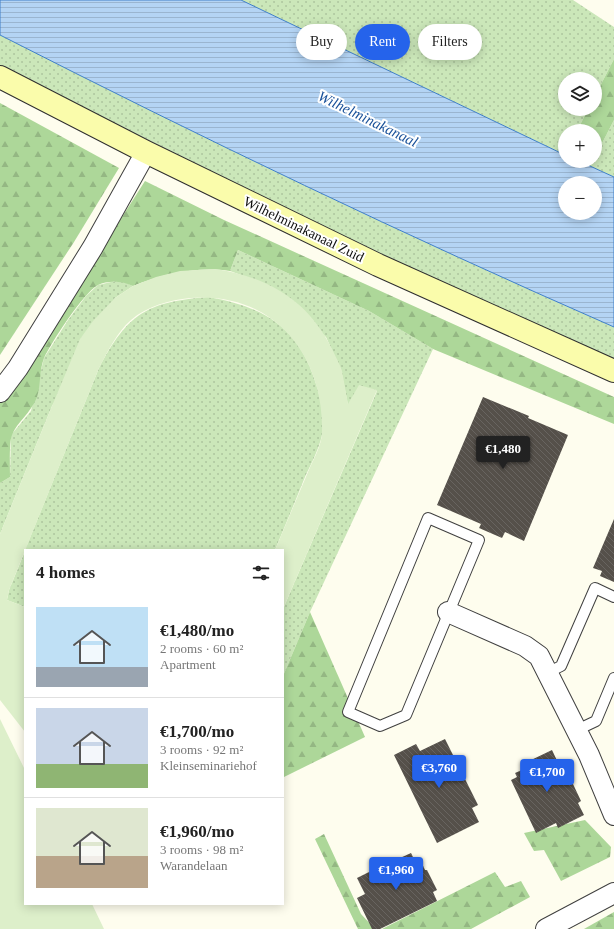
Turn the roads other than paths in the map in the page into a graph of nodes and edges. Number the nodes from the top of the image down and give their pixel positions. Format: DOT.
graph roads {
  1 [pos="0,77"];
  2 [pos="146,152"];
  3 [pos="614,371"];
  4 [pos="0,392"];
  5 [pos="614,596"];
  6 [pos="448,612"];
  7 [pos="547,673"];
  8 [pos="614,678"];
  9 [pos="576,730"];
  10 [pos="614,815"];
  11 [pos="614,894"];
  12 [pos="547,929"];
  1 -- 2 [label="street, Wilhelminakanaal Zuid"];
  2 -- 3 [label="street, Wilhelminakanaal Zuid"];
  2 -- 4 [label="street"];
  5 -- 7 [label="lane"];
  6 -- 6 [label="lane"];
  6 -- 7 [label="street"];
  7 -- 9 [label="street"];
  8 -- 9 [label="lane"];
  9 -- 10 [label="street"];
  11 -- 12 [label="street"];
}
